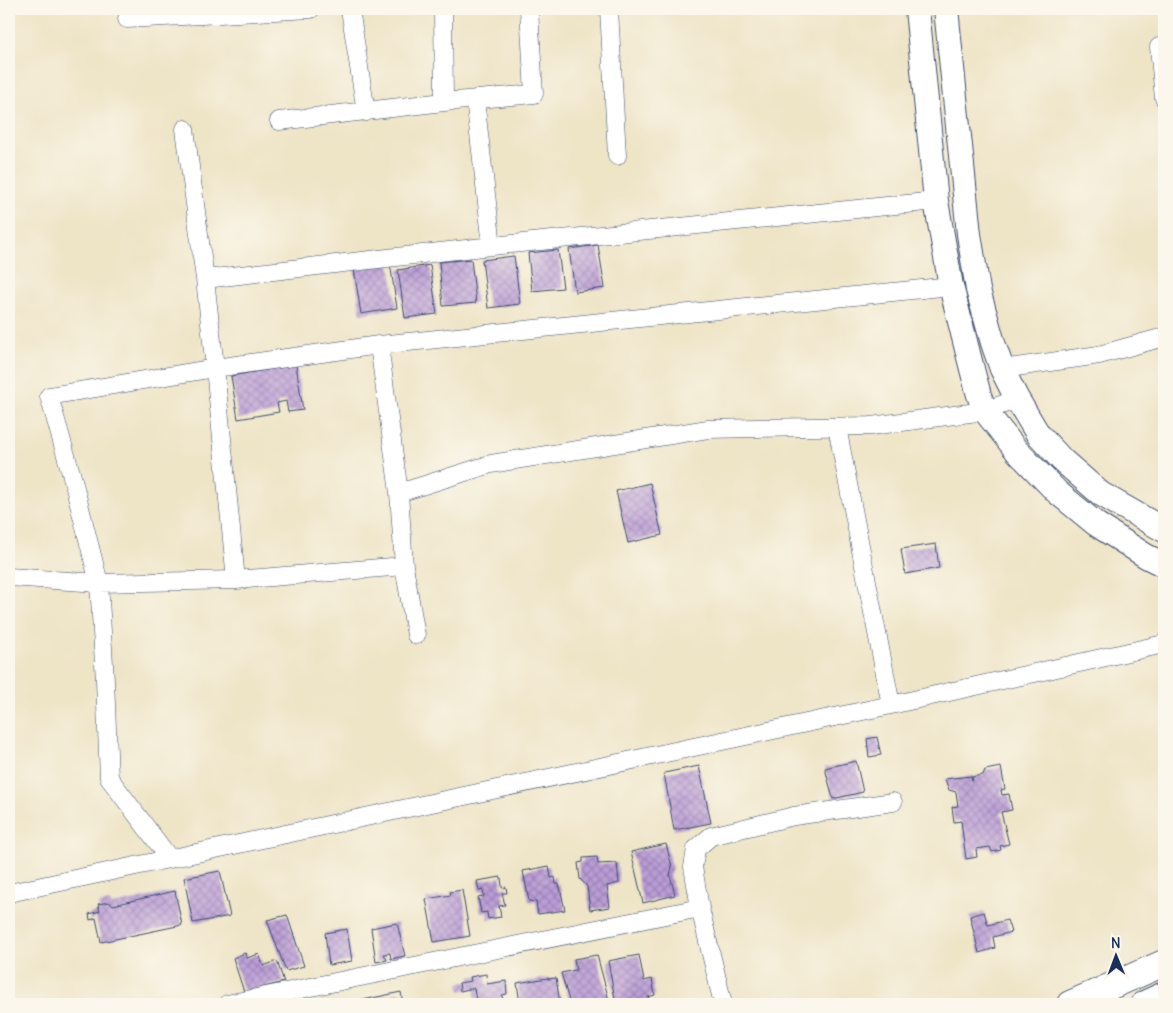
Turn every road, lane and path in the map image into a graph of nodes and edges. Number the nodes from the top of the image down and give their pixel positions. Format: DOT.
graph roads {
  1 [pos="311,9"];
  2 [pos="350,9"];
  3 [pos="443,9"];
  4 [pos="529,9"];
  5 [pos="609,9"];
  6 [pos="917,9"];
  7 [pos="946,9"];
  8 [pos="127,20"];
  9 [pos="1158,47"];
  10 [pos="1164,98"];
  11 [pos="475,99"];
  12 [pos="444,102"];
  13 [pos="366,112"];
  14 [pos="279,122"];
  15 [pos="185,129"];
  16 [pos="617,156"];
  17 [pos="936,201"];
  18 [pos="492,246"];
  19 [pos="205,279"];
  20 [pos="951,286"];
  21 [pos="1164,337"];
  22 [pos="379,345"];
  23 [pos="215,368"];
  24 [pos="1002,369"];
  25 [pos="1017,399"];
  26 [pos="985,411"];
  27 [pos="837,426"];
  28 [pos="399,493"];
  29 [pos="1164,530"];
  30 [pos="1164,565"];
  31 [pos="404,566"];
  32 [pos="9,577"];
  33 [pos="236,580"];
  34 [pos="99,583"];
  35 [pos="416,635"];
  36 [pos="1164,644"];
  37 [pos="891,705"];
  38 [pos="893,802"];
  39 [pos="170,859"];
  40 [pos="9,893"];
  41 [pos="700,908"];
  42 [pos="1164,963"];
  43 [pos="1164,995"];
  44 [pos="227,1004"];
  45 [pos="723,1004"];
  46 [pos="1070,1004"];
  47 [pos="1144,1004"];
  1 -- 8 [label="street"];
  2 -- 13 [label="street"];
  3 -- 12 [label="street"];
  4 -- 11 [label="street"];
  5 -- 16 [label="street"];
  6 -- 17 [label="main road"];
  7 -- 24 [label="main road"];
  9 -- 10 [label="street"];
  11 -- 12 [label="street"];
  11 -- 18 [label="street"];
  12 -- 13 [label="street"];
  13 -- 14 [label="street"];
  15 -- 19 [label="street"];
  17 -- 18 [label="street"];
  17 -- 20 [label="main road"];
  18 -- 19 [label="street"];
  19 -- 23 [label="street"];
  20 -- 22 [label="street"];
  20 -- 26 [label="main road"];
  21 -- 24 [label="street"];
  22 -- 23 [label="street"];
  22 -- 28 [label="street"];
  23 -- 33 [label="street"];
  23 -- 34 [label="street"];
  24 -- 25 [label="main road"];
  25 -- 26 [label="street"];
  25 -- 29 [label="main road"];
  26 -- 27 [label="street"];
  26 -- 30 [label="main road"];
  27 -- 28 [label="street"];
  27 -- 37 [label="street"];
  28 -- 31 [label="street"];
  31 -- 33 [label="street"];
  31 -- 35 [label="street"];
  32 -- 34 [label="street"];
  33 -- 34 [label="street"];
  34 -- 39 [label="street"];
  36 -- 37 [label="street"];
  37 -- 39 [label="street"];
  38 -- 41 [label="street"];
  39 -- 40 [label="street"];
  41 -- 44 [label="street"];
  41 -- 45 [label="street"];
  42 -- 46 [label="main road"];
  43 -- 47 [label="main road"];
}
